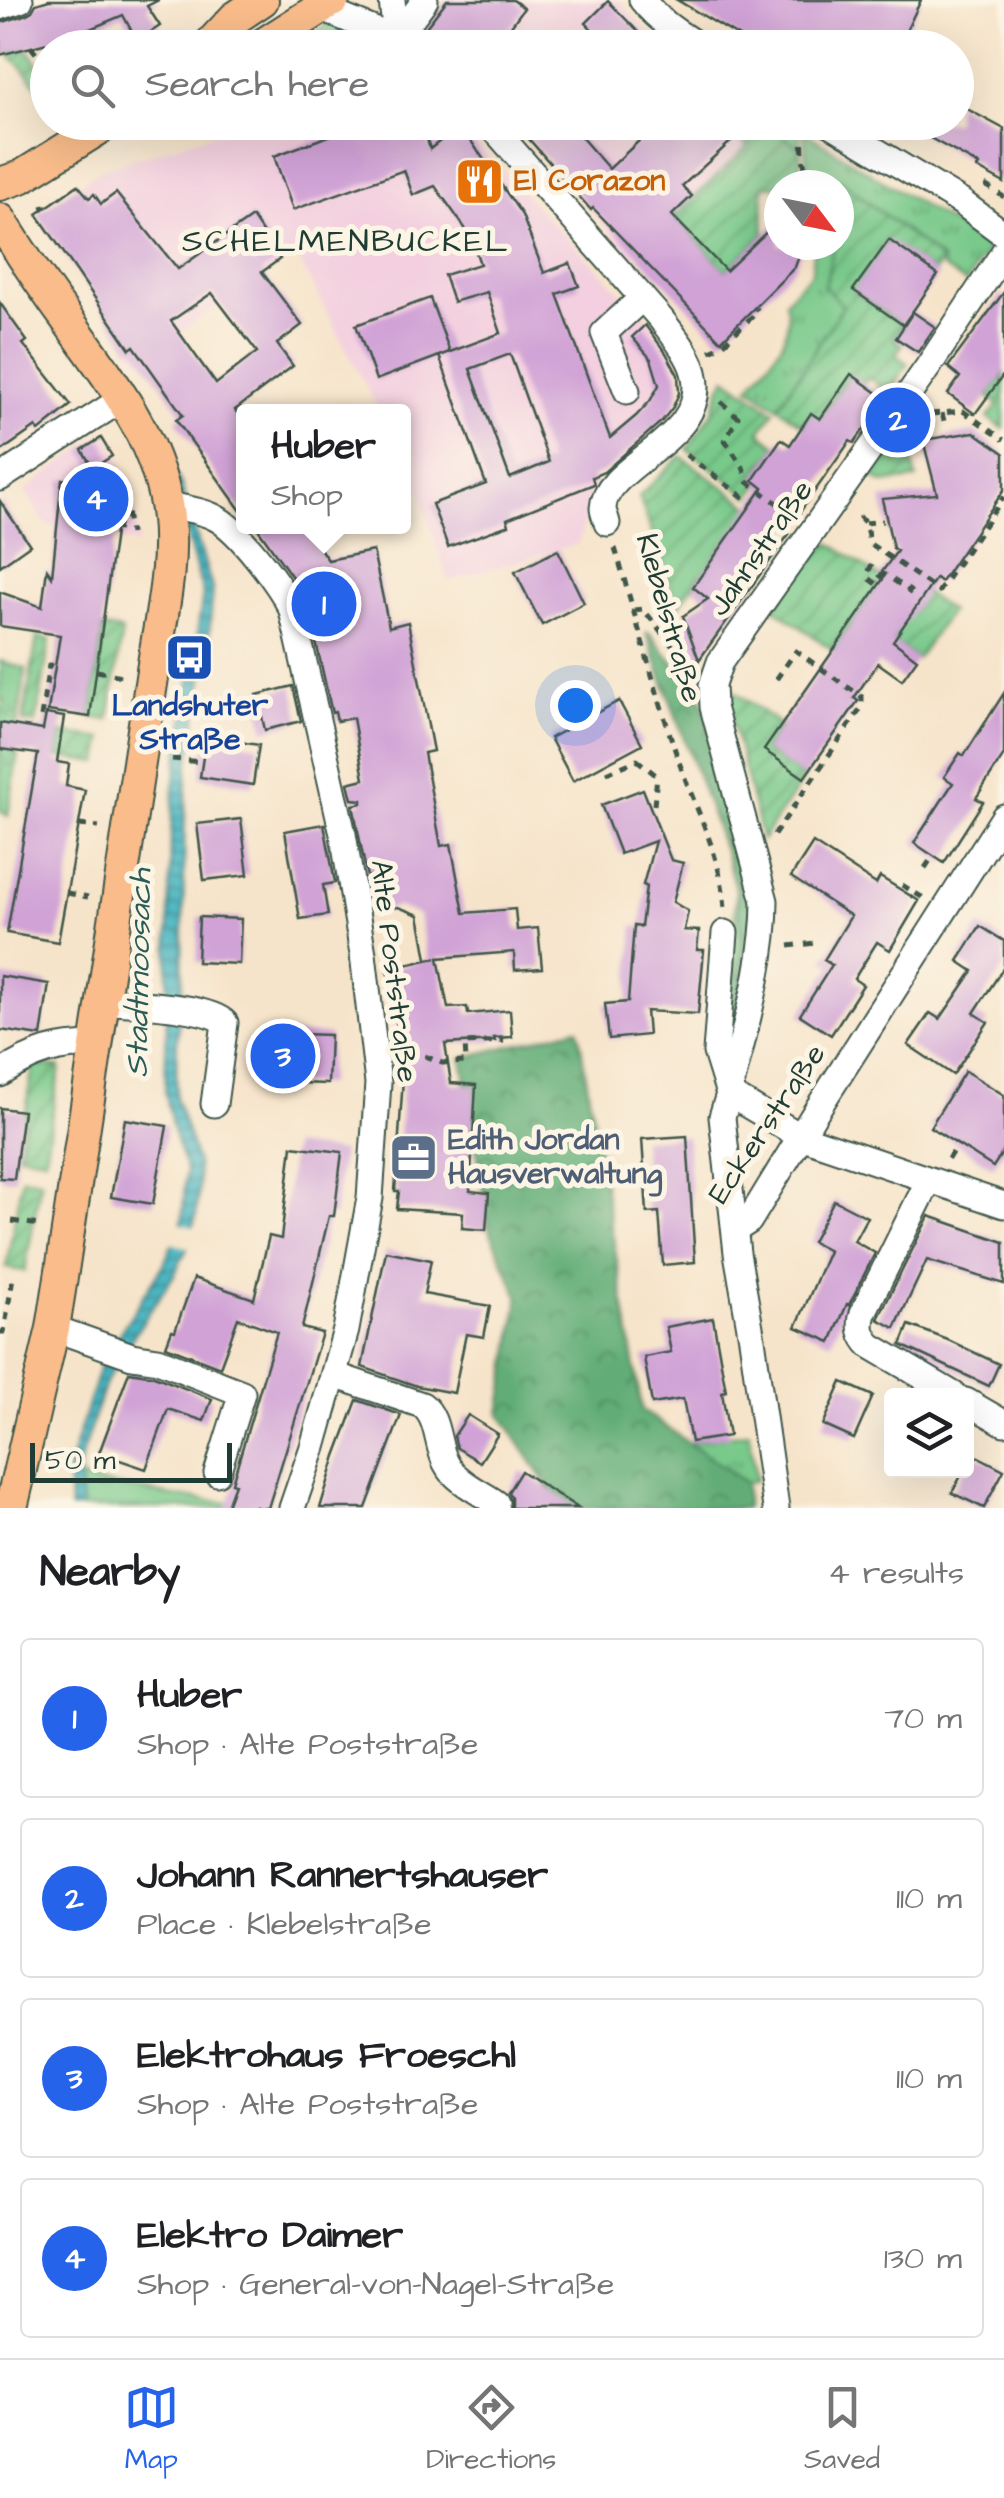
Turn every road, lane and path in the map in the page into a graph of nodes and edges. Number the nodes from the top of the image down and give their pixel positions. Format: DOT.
graph roads {
  1 [pos="20,0"];
  2 [pos="262,0"];
  3 [pos="392,0"];
  4 [pos="425,0"];
  5 [pos="642,0"];
  6 [pos="327,4"];
  7 [pos="0,7"];
  8 [pos="224,30"];
  9 [pos="286,30"];
  10 [pos="369,30"];
  11 [pos="393,30"];
  12 [pos="404,30"];
  13 [pos="674,30"];
  14 [pos="80,140"];
  15 [pos="504,140"];
  16 [pos="809,140"];
  17 [pos="845,140"];
  18 [pos="806,170"];
  19 [pos="0,184"];
  20 [pos="0,220"];
  21 [pos="1004,234"];
  22 [pos="1004,252"];
  23 [pos="0,266"];
  24 [pos="46,291"];
  25 [pos="642,298"];
  26 [pos="756,308"];
  27 [pos="702,354"];
  28 [pos="627,391"];
  29 [pos="122,399"];
  30 [pos="719,400"];
  31 [pos="942,413"];
  32 [pos="931,414"];
  33 [pos="945,425"];
  34 [pos="1004,440"];
  35 [pos="684,453"];
  36 [pos="86,473"];
  37 [pos="0,478"];
  38 [pos="122,494"];
  39 [pos="1004,497"];
  40 [pos="753,504"];
  41 [pos="166,505"];
  42 [pos="860,516"];
  43 [pos="883,520"];
  44 [pos="607,523"];
  45 [pos="866,523"];
  46 [pos="814,530"];
  47 [pos="116,532"];
  48 [pos="130,534"];
  49 [pos="872,564"];
  50 [pos="907,595"];
  51 [pos="634,610"];
  52 [pos="55,666"];
  53 [pos="97,671"];
  54 [pos="122,676"];
  55 [pos="775,681"];
  56 [pos="712,686"];
  57 [pos="41,717"];
  58 [pos="174,759"];
  59 [pos="201,762"];
  60 [pos="607,773"];
  61 [pos="654,805"];
  62 [pos="1004,817"];
  63 [pos="79,824"];
  64 [pos="99,828"];
  65 [pos="933,856"];
  66 [pos="755,862"];
  67 [pos="924,868"];
  68 [pos="902,885"];
  69 [pos="67,893"];
  70 [pos="89,897"];
  71 [pos="926,900"];
  72 [pos="725,933"];
  73 [pos="815,943"];
  74 [pos="783,948"];
  75 [pos="103,1001"];
  76 [pos="504,1041"];
  77 [pos="97,1045"];
  78 [pos="425,1056"];
  79 [pos="0,1074"];
  80 [pos="728,1094"];
  81 [pos="214,1104"];
  82 [pos="800,1136"];
  83 [pos="957,1144"];
  84 [pos="936,1174"];
  85 [pos="1004,1205"];
  86 [pos="12,1221"];
  87 [pos="38,1225"];
  88 [pos="735,1230"];
  89 [pos="13,1276"];
  90 [pos="53,1328"];
  91 [pos="0,1332"];
  92 [pos="334,1374"];
  93 [pos="942,1388"];
  94 [pos="974,1406"];
  95 [pos="1004,1423"];
  96 [pos="216,1473"];
  97 [pos="496,1503"];
  98 [pos="13,1506"];
  99 [pos="292,1508"];
  100 [pos="776,1508"];
  1 -- 7 [label="street"];
  2 -- 8 [label="main road"];
  3 -- 11 [label="street"];
  4 -- 12 [label="street"];
  5 -- 13 [label="street"];
  6 -- 9 [label="main road"];
  6 -- 10 [label="street"];
  14 -- 19 [label="main road"];
  15 -- 25 [label="street, Klebelstraße"];
  16 -- 18 [label="path"];
  17 -- 21 [label="street"];
  20 -- 24 [label="main road"];
  22 -- 46 [label="street, Jahnstraße"];
  23 -- 24 [label="main road"];
  24 -- 29 [label="main road"];
  25 -- 28 [label="street"];
  25 -- 44 [label="street, Klebelstraße"];
  26 -- 27 [label="path"];
  29 -- 37 [label="street"];
  29 -- 41 [label="main road"];
  30 -- 46 [label="path"];
  31 -- 32 [label="path"];
  31 -- 33 [label="path"];
  31 -- 34 [label="path"];
  35 -- 40 [label="path"];
  36 -- 38 [label="path"];
  38 -- 47 [label="path"];
  38 -- 48 [label="path"];
  39 -- 45 [label="path"];
  41 -- 75 [label="main road"];
  41 -- 92 [label="street, Alte Poststraße"];
  42 -- 45 [label="path"];
  43 -- 45 [label="path"];
  44 -- 51 [label="path, Klebelstraße"];
  46 -- 56 [label="street, Jahnstraße"];
  49 -- 50 [label="path"];
  51 -- 56 [label="path"];
  51 -- 72 [label="path, Klebelstraße"];
  52 -- 57 [label="path"];
  53 -- 54 [label="path"];
  55 -- 66 [label="path"];
  56 -- 66 [label="street"];
  58 -- 59 [label="path"];
  60 -- 61 [label="path"];
  62 -- 82 [label="street, Eckerstraße"];
  63 -- 64 [label="path"];
  65 -- 67 [label="path"];
  66 -- 80 [label="street"];
  68 -- 71 [label="path"];
  69 -- 70 [label="path"];
  72 -- 80 [label="street"];
  73 -- 74 [label="path"];
  75 -- 77 [label="main road"];
  75 -- 81 [label="street"];
  76 -- 78 [label="path"];
  77 -- 79 [label="street"];
  77 -- 90 [label="main road"];
  80 -- 82 [label="street"];
  80 -- 88 [label="street"];
  82 -- 84 [label="street"];
  82 -- 88 [label="street, Eckerstraße"];
  83 -- 84 [label="path"];
  84 -- 85 [label="street"];
  84 -- 93 [label="street"];
  86 -- 87 [label="path"];
  88 -- 100 [label="street, Eckerstraße"];
  89 -- 91 [label="path"];
  90 -- 96 [label="street"];
  90 -- 98 [label="main road"];
  92 -- 97 [label="street"];
  92 -- 99 [label="street, Alte Poststraße"];
  94 -- 95 [label="street"];
}
